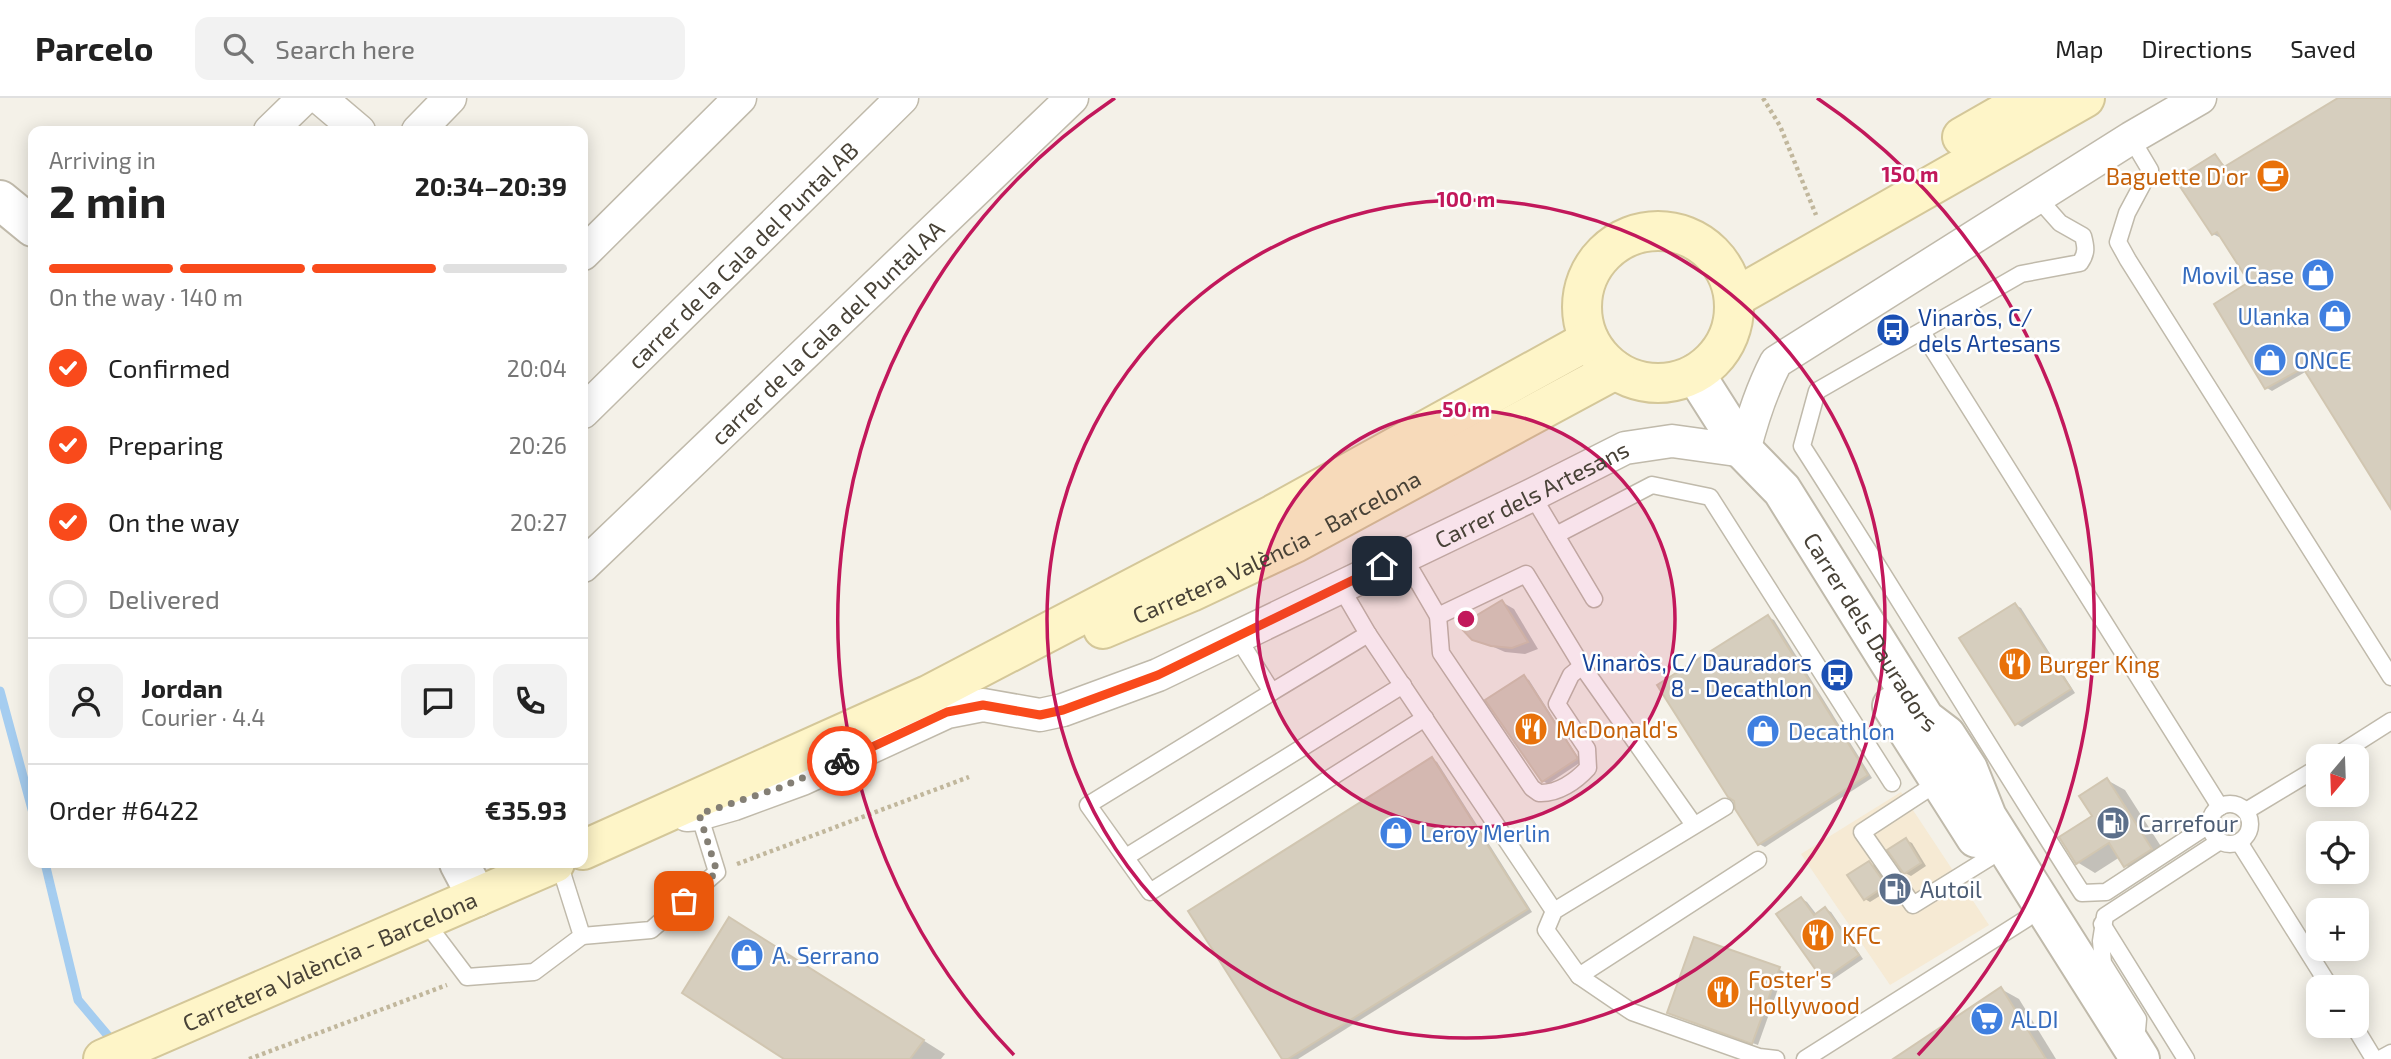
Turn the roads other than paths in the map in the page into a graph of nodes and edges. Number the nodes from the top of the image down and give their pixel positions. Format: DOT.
graph roads {
  1 [pos="304,98"];
  2 [pos="320,98"];
  3 [pos="450,98"];
  4 [pos="740,98"];
  5 [pos="902,98"];
  6 [pos="1072,98"];
  7 [pos="2030,98"];
  8 [pos="2085,98"];
  9 [pos="2200,98"];
  10 [pos="275,126"];
  11 [pos="353,126"];
  12 [pos="423,126"];
  13 [pos="2131,138"];
  14 [pos="2037,197"];
  15 [pos="0,200"];
  16 [pos="28,223"];
  17 [pos="588,249"];
  18 [pos="1730,285"];
  19 [pos="1922,332"];
  20 [pos="1589,340"];
  21 [pos="1615,370"];
  22 [pos="1696,374"];
  23 [pos="588,407"];
  24 [pos="1744,451"];
  25 [pos="1532,495"];
  26 [pos="1556,535"];
  27 [pos="1403,556"];
  28 [pos="588,561"];
  29 [pos="1340,586"];
  30 [pos="1594,599"];
  31 [pos="1438,616"];
  32 [pos="1368,634"];
  33 [pos="1237,637"];
  34 [pos="1582,666"];
  35 [pos="2391,677"];
  36 [pos="1403,685"];
  37 [pos="1272,692"];
  38 [pos="928,695"];
  39 [pos="1425,718"];
  40 [pos="2391,721"];
  41 [pos="2355,744"];
  42 [pos="1935,772"];
  43 [pos="2306,775"];
  44 [pos="1892,783"];
  45 [pos="1725,807"];
  46 [pos="2220,807"];
  47 [pos="2246,811"];
  48 [pos="699,814"];
  49 [pos="1987,817"];
  50 [pos="657,818"];
  51 [pos="2210,824"];
  52 [pos="1694,825"];
  53 [pos="2220,841"];
  54 [pos="2239,842"];
  55 [pos="588,848"];
  56 [pos="1126,857"];
  57 [pos="1989,859"];
  58 [pos="1758,860"];
  59 [pos="462,868"];
  60 [pos="545,868"];
  61 [pos="559,868"];
  62 [pos="477,897"];
  63 [pos="1554,911"];
  64 [pos="2026,919"];
  65 [pos="424,920"];
  66 [pos="2102,923"];
  67 [pos="582,936"];
  68 [pos="2322,975"];
  69 [pos="1579,976"];
  70 [pos="2361,1038"];
  71 [pos="2391,1052"];
  72 [pos="2129,1056"];
  73 [pos="103,1059"];
  74 [pos="1776,1059"];
  75 [pos="1805,1059"];
  76 [pos="2186,1059"];
  77 [pos="2374,1059"];
  78 [pos="2380,1059"];
  1 -- 10 [label="street"];
  2 -- 11 [label="street"];
  3 -- 12 [label="street"];
  4 -- 17 [label="street"];
  5 -- 23 [label="street, carrer de la Cala del Puntal AB"];
  6 -- 28 [label="street, carrer de la Cala del Puntal AA"];
  7 -- 18 [label="main road"];
  8 -- 18 [label="main road"];
  9 -- 13 [label="street"];
  13 -- 14 [label="street"];
  13 -- 35 [label="lane"];
  14 -- 19 [label="lane"];
  14 -- 24 [label="street"];
  15 -- 16 [label="street"];
  18 -- 20 [label="main road"];
  18 -- 22 [label="main road"];
  19 -- 46 [label="lane"];
  19 -- 51 [label="lane"];
  20 -- 21 [label="main road"];
  20 -- 38 [label="main road, Carretera València - Barcelona"];
  21 -- 22 [label="main road"];
  21 -- 38 [label="main road, Carretera València - Barcelona"];
  22 -- 24 [label="street, Carrer dels Dauradors"];
  24 -- 25 [label="street, Carrer dels Artesans"];
  24 -- 42 [label="street, Carrer dels Dauradors"];
  24 -- 49 [label="street, Carrer dels Dauradors"];
  25 -- 26 [label="lane"];
  25 -- 27 [label="street, Carrer dels Artesans"];
  26 -- 30 [label="lane"];
  26 -- 44 [label="lane"];
  27 -- 29 [label="street, Carrer dels Artesans"];
  27 -- 31 [label="lane"];
  29 -- 32 [label="lane"];
  29 -- 33 [label="street, Carrer dels Artesans"];
  31 -- 34 [label="lane"];
  31 -- 34 [label="lane"];
  32 -- 36 [label="lane"];
  32 -- 37 [label="lane"];
  33 -- 37 [label="lane"];
  33 -- 48 [label="street, Carrer dels Artesans"];
  34 -- 52 [label="lane"];
  36 -- 39 [label="lane"];
  36 -- 56 [label="lane"];
  37 -- 56 [label="lane"];
  38 -- 50 [label="main road, Carretera València - Barcelona"];
  39 -- 56 [label="lane"];
  39 -- 63 [label="lane"];
  40 -- 41 [label="lane"];
  42 -- 49 [label="street, Carrer dels Dauradors"];
  42 -- 57 [label="street, Carrer dels Dauradors"];
  42 -- 57 [label="lane"];
  43 -- 47 [label="lane"];
  45 -- 52 [label="lane"];
  46 -- 47 [label="lane"];
  46 -- 51 [label="lane"];
  47 -- 54 [label="lane"];
  48 -- 50 [label="street, Carrer dels Artesans"];
  48 -- 67 [label="lane"];
  49 -- 72 [label="street, Carrer dels Dauradors"];
  50 -- 55 [label="main road, Carretera València - Barcelona"];
  51 -- 53 [label="lane"];
  52 -- 63 [label="lane"];
  53 -- 54 [label="lane"];
  53 -- 66 [label="lane"];
  54 -- 68 [label="lane"];
  57 -- 64 [label="street, Carrer dels Dauradors"];
  58 -- 69 [label="lane"];
  59 -- 62 [label="street"];
  60 -- 62 [label="main road, Carretera València - Barcelona"];
  61 -- 67 [label="lane"];
  62 -- 65 [label="main road, Carretera València - Barcelona"];
  63 -- 69 [label="lane"];
  64 -- 72 [label="street, Carrer dels Dauradors"];
  64 -- 75 [label="lane"];
  65 -- 67 [label="lane"];
  65 -- 73 [label="main road, Carretera València - Barcelona"];
  66 -- 72 [label="lane"];
  66 -- 76 [label="lane"];
  69 -- 74 [label="lane"];
  70 -- 77 [label="lane"];
  71 -- 78 [label="lane"];
}
